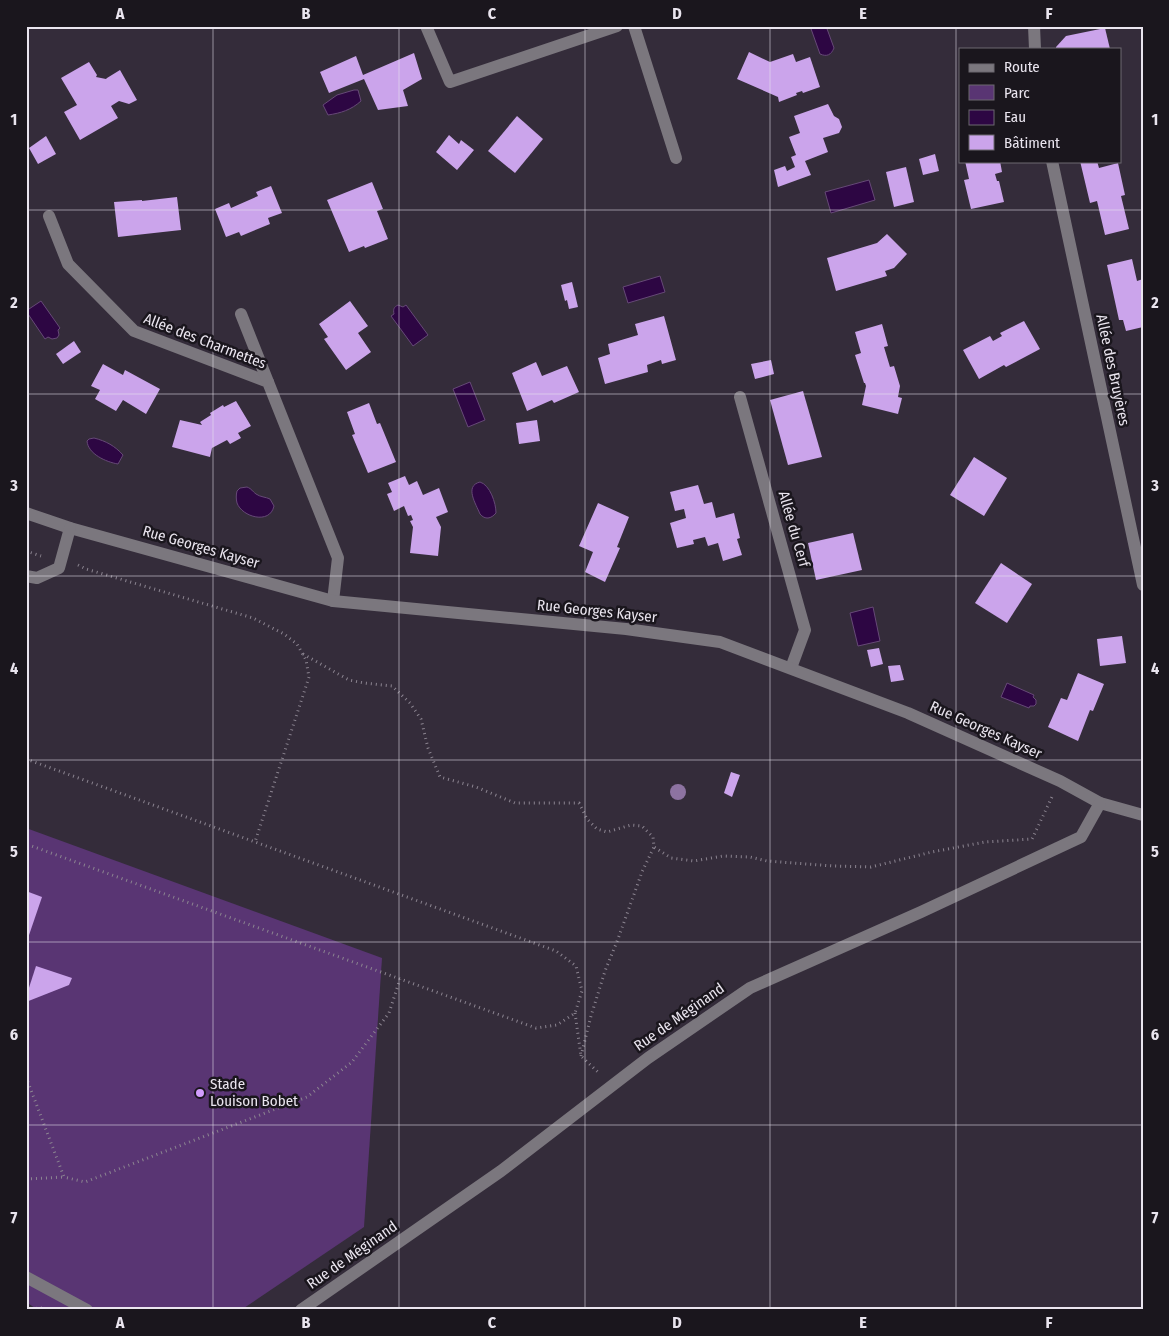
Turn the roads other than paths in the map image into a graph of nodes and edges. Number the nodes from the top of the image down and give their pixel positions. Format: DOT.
graph roads {
  1 [pos="426,26"];
  2 [pos="617,26"];
  3 [pos="634,26"];
  4 [pos="1034,26"];
  5 [pos="1034,48"];
  6 [pos="676,158"];
  7 [pos="1052,162"];
  8 [pos="49,216"];
  9 [pos="241,314"];
  10 [pos="268,382"];
  11 [pos="740,397"];
  12 [pos="26,513"];
  13 [pos="70,528"];
  14 [pos="26,576"];
  15 [pos="1143,585"];
  16 [pos="333,601"];
  17 [pos="791,668"];
  18 [pos="1100,803"];
  19 [pos="1143,815"];
  20 [pos="26,1277"];
  21 [pos="87,1310"];
  22 [pos="301,1310"];
  1 -- 2 [label="street"];
  3 -- 6 [label="street"];
  4 -- 5 [label="street"];
  7 -- 15 [label="street, Allée des Bruyères"];
  8 -- 10 [label="street, Allée des Charmettes"];
  9 -- 10 [label="street"];
  10 -- 16 [label="street, Allée des Charmettes"];
  11 -- 17 [label="street, Allée du Cerf"];
  12 -- 13 [label="street, Rue Georges Kayser"];
  13 -- 14 [label="street"];
  13 -- 16 [label="street, Rue Georges Kayser"];
  16 -- 17 [label="street, Rue Georges Kayser"];
  17 -- 18 [label="street, Rue Georges Kayser"];
  18 -- 19 [label="street, Rue Georges Kayser"];
  18 -- 22 [label="street, Rue de Méginand"];
  20 -- 21 [label="street"];
}
